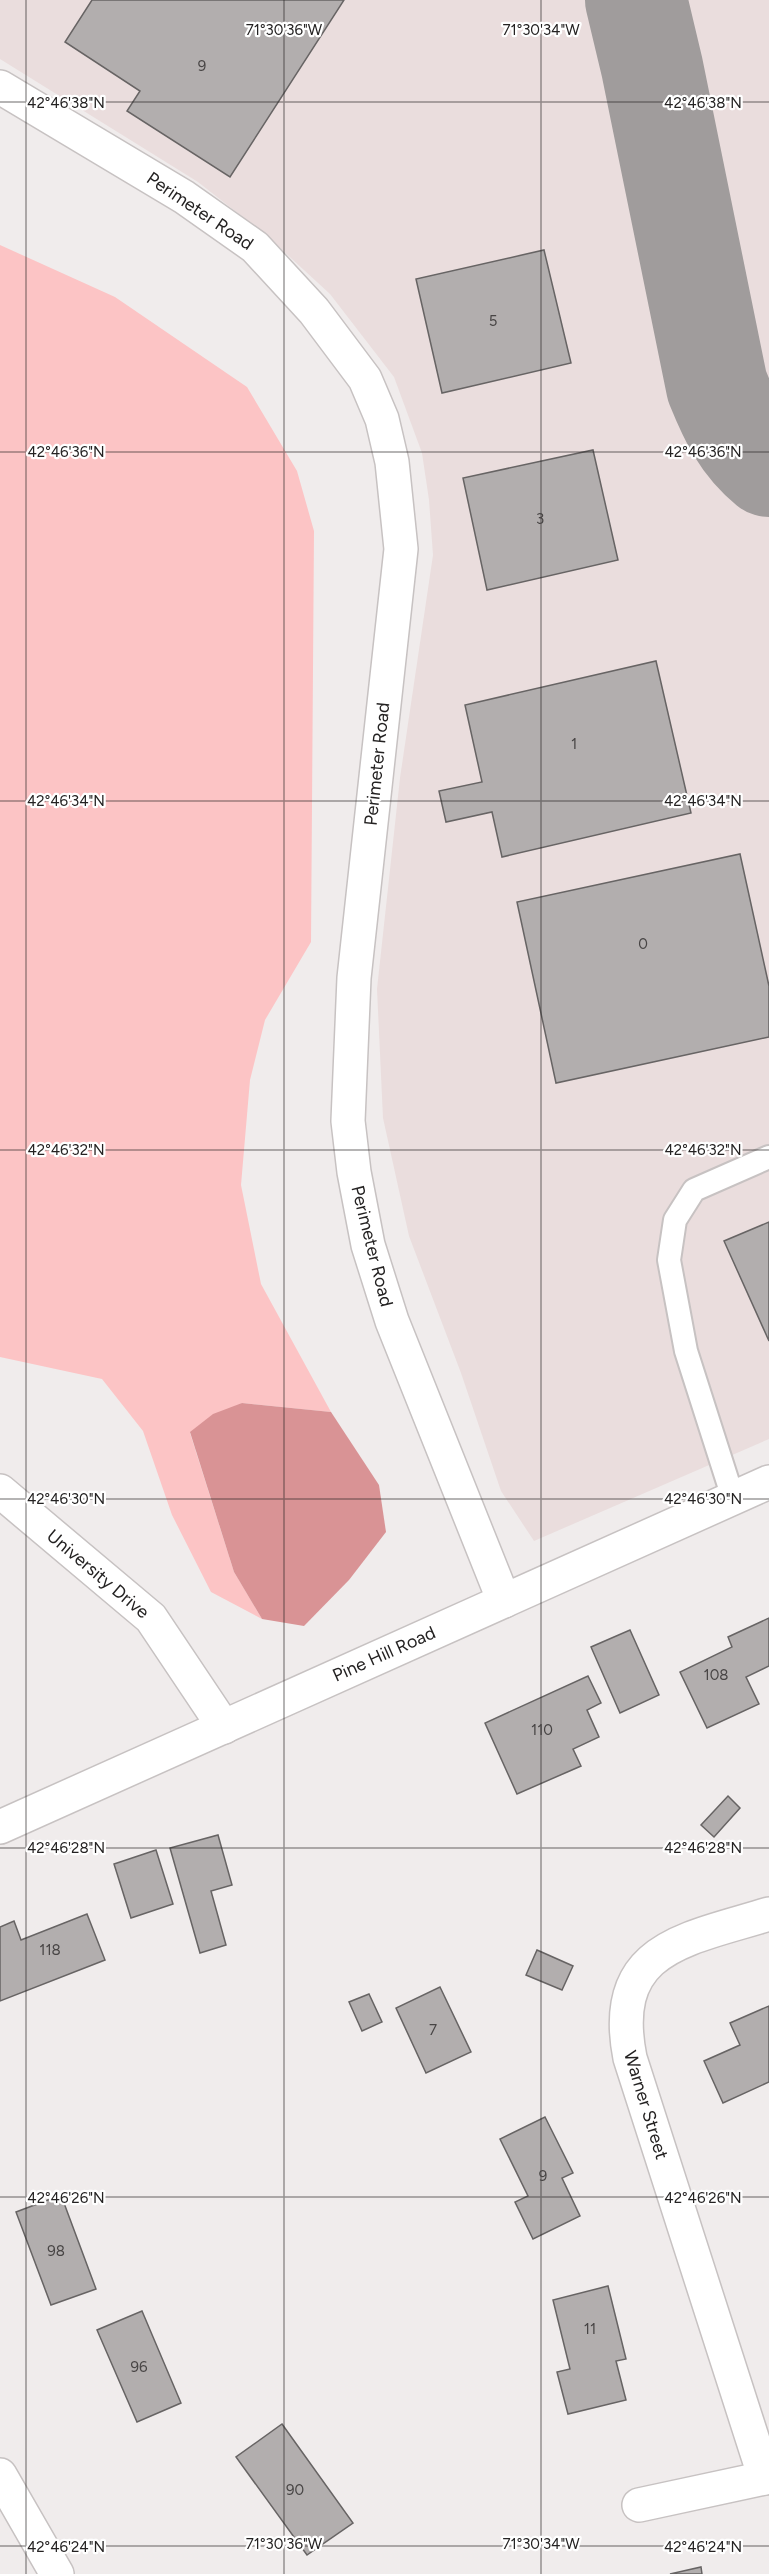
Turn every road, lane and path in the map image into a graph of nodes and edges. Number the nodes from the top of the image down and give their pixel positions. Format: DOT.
graph roads {
  1 [pos="0,87"];
  2 [pos="769,1157"];
  3 [pos="769,1482"];
  4 [pos="0,1491"];
  5 [pos="733,1498"];
  6 [pos="504,1601"];
  7 [pos="224,1726"];
  8 [pos="0,1827"];
  9 [pos="769,1914"];
  10 [pos="0,2475"];
  11 [pos="767,2477"];
  12 [pos="639,2505"];
  13 [pos="57,2574"];
  1 -- 6 [label="street, Perimeter Road"];
  2 -- 5 [label="lane"];
  3 -- 5 [label="street, Pine Hill Road"];
  4 -- 7 [label="street, University Drive"];
  5 -- 6 [label="street, Pine Hill Road"];
  6 -- 7 [label="street, Pine Hill Road"];
  7 -- 8 [label="street, Pine Hill Road"];
  9 -- 11 [label="street, Warner Street"];
  10 -- 13 [label="street"];
  11 -- 12 [label="street"];
}
